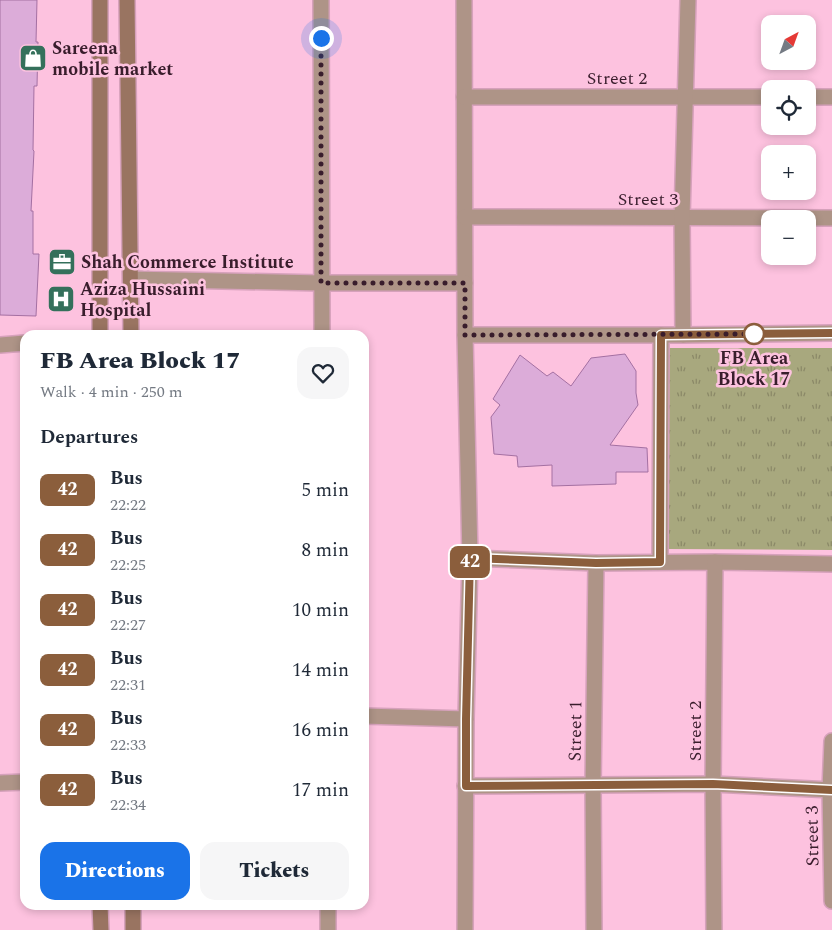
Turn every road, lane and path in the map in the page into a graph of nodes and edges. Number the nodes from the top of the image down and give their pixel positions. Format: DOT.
graph roads {
  1 [pos="100,0"];
  2 [pos="127,0"];
  3 [pos="321,0"];
  4 [pos="464,0"];
  5 [pos="688,0"];
  6 [pos="816,96"];
  7 [pos="832,96"];
  8 [pos="464,97"];
  9 [pos="686,97"];
  10 [pos="761,97"];
  11 [pos="464,217"];
  12 [pos="682,218"];
  13 [pos="832,218"];
  14 [pos="131,279"];
  15 [pos="321,283"];
  16 [pos="465,283"];
  17 [pos="100,330"];
  18 [pos="131,330"];
  19 [pos="322,330"];
  20 [pos="832,333"];
  21 [pos="465,335"];
  22 [pos="661,335"];
  23 [pos="683,335"];
  24 [pos="20,343"];
  25 [pos="0,345"];
  26 [pos="470,558"];
  27 [pos="660,562"];
  28 [pos="715,562"];
  29 [pos="596,563"];
  30 [pos="832,564"];
  31 [pos="369,716"];
  32 [pos="466,719"];
  33 [pos="832,741"];
  34 [pos="0,782"];
  35 [pos="20,782"];
  36 [pos="713,784"];
  37 [pos="466,786"];
  38 [pos="594,786"];
  39 [pos="831,790"];
  40 [pos="832,901"];
  41 [pos="100,910"];
  42 [pos="133,910"];
  43 [pos="328,910"];
  44 [pos="101,930"];
  45 [pos="133,930"];
  46 [pos="328,930"];
  47 [pos="465,930"];
  48 [pos="594,930"];
  49 [pos="714,930"];
  1 -- 17 [label="main road"];
  2 -- 14 [label="main road"];
  3 -- 15 [label="street"];
  4 -- 8 [label="street"];
  5 -- 9 [label="street"];
  6 -- 7 [label="street"];
  8 -- 9 [label="street, Street 2"];
  8 -- 11 [label="street"];
  9 -- 10 [label="street, Street 2"];
  9 -- 12 [label="street"];
  11 -- 12 [label="street, Street 3"];
  11 -- 16 [label="street"];
  12 -- 13 [label="street, Street 3"];
  12 -- 23 [label="street"];
  14 -- 15 [label="street"];
  14 -- 18 [label="main road"];
  15 -- 16 [label="street"];
  15 -- 19 [label="street"];
  16 -- 21 [label="street"];
  20 -- 23 [label="street"];
  21 -- 22 [label="street"];
  21 -- 26 [label="street"];
  22 -- 23 [label="street"];
  22 -- 27 [label="street"];
  24 -- 25 [label="street"];
  26 -- 29 [label="street"];
  26 -- 32 [label="street"];
  27 -- 28 [label="street"];
  27 -- 29 [label="street"];
  28 -- 30 [label="street"];
  28 -- 36 [label="street, Street 2"];
  29 -- 38 [label="street, Street 1"];
  31 -- 32 [label="street"];
  32 -- 37 [label="street"];
  33 -- 39 [label="street, Street 3"];
  34 -- 35 [label="street"];
  36 -- 38 [label="street"];
  36 -- 39 [label="street"];
  36 -- 49 [label="street, Street 2"];
  37 -- 38 [label="street"];
  37 -- 47 [label="street"];
  38 -- 48 [label="street, Street 1"];
  39 -- 40 [label="street, Street 3"];
  41 -- 44 [label="main road"];
  42 -- 45 [label="main road"];
  43 -- 46 [label="street"];
}
